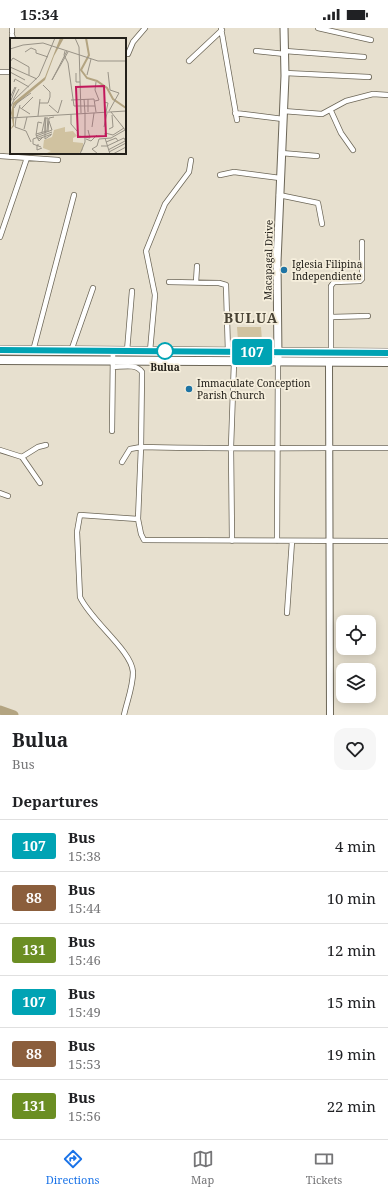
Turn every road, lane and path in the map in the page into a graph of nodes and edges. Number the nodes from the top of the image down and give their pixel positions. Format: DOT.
graph roads {
  1 [pos="145,28"];
  2 [pos="284,28"];
  3 [pos="318,28"];
  4 [pos="221,29"];
  5 [pos="371,40"];
  6 [pos="256,51"];
  7 [pos="285,52"];
  8 [pos="128,54"];
  9 [pos="364,57"];
  10 [pos="189,61"];
  11 [pos="285,73"];
  12 [pos="369,77"];
  13 [pos="388,95"];
  14 [pos="283,111"];
  15 [pos="331,111"];
  16 [pos="235,113"];
  17 [pos="283,119"];
  18 [pos="237,120"];
  19 [pos="353,150"];
  20 [pos="281,153"];
  21 [pos="0,156"];
  22 [pos="317,156"];
  23 [pos="27,158"];
  24 [pos="58,160"];
  25 [pos="191,160"];
  26 [pos="220,174"];
  27 [pos="280,178"];
  28 [pos="74,194"];
  29 [pos="279,195"];
  30 [pos="322,224"];
  31 [pos="0,237"];
  32 [pos="362,242"];
  33 [pos="197,266"];
  34 [pos="169,282"];
  35 [pos="196,282"];
  36 [pos="93,288"];
  37 [pos="132,291"];
  38 [pos="368,316"];
  39 [pos="331,317"];
  40 [pos="0,350"];
  41 [pos="33,351"];
  42 [pos="71,351"];
  43 [pos="113,351"];
  44 [pos="127,351"];
  45 [pos="153,351"];
  46 [pos="228,352"];
  47 [pos="278,352"];
  48 [pos="331,352"];
  49 [pos="388,353"];
  50 [pos="0,360"];
  51 [pos="156,361"];
  52 [pos="234,362"];
  53 [pos="278,362"];
  54 [pos="328,362"];
  55 [pos="388,362"];
  56 [pos="113,364"];
  57 [pos="112,431"];
  58 [pos="46,445"];
  59 [pos="142,447"];
  60 [pos="231,447"];
  61 [pos="328,448"];
  62 [pos="388,448"];
  63 [pos="277,449"];
  64 [pos="0,450"];
  65 [pos="22,458"];
  66 [pos="122,462"];
  67 [pos="40,483"];
  68 [pos="0,493"];
  69 [pos="8,496"];
  70 [pos="138,519"];
  71 [pos="232,541"];
  72 [pos="277,541"];
  73 [pos="292,541"];
  74 [pos="329,541"];
  75 [pos="388,542"];
  76 [pos="287,613"];
  77 [pos="124,715"];
  78 [pos="330,715"];
  1 -- 8 [label="street"];
  2 -- 7 [label="main road, Macapagal Drive"];
  3 -- 5 [label="street"];
  4 -- 10 [label="street"];
  4 -- 16 [label="street"];
  6 -- 7 [label="street"];
  7 -- 9 [label="street"];
  7 -- 11 [label="main road, Macapagal Drive"];
  11 -- 12 [label="street"];
  11 -- 14 [label="main road, Macapagal Drive"];
  13 -- 15 [label="street"];
  14 -- 15 [label="street"];
  14 -- 17 [label="main road, Macapagal Drive"];
  15 -- 19 [label="street"];
  16 -- 17 [label="street"];
  16 -- 18 [label="street"];
  17 -- 20 [label="main road, Macapagal Drive"];
  20 -- 22 [label="street"];
  20 -- 27 [label="main road, Macapagal Drive"];
  21 -- 23 [label="street"];
  23 -- 24 [label="street"];
  23 -- 31 [label="street"];
  25 -- 45 [label="street"];
  26 -- 27 [label="street"];
  27 -- 29 [label="main road, Macapagal Drive"];
  28 -- 41 [label="street"];
  29 -- 30 [label="street"];
  29 -- 47 [label="main road, Macapagal Drive"];
  32 -- 39 [label="street"];
  33 -- 35 [label="street"];
  34 -- 35 [label="street"];
  35 -- 46 [label="street"];
  36 -- 42 [label="street"];
  37 -- 44 [label="street"];
  38 -- 39 [label="street"];
  39 -- 48 [label="street"];
  40 -- 41 [label="highway"];
  41 -- 42 [label="highway"];
  42 -- 43 [label="highway"];
  43 -- 44 [label="highway"];
  43 -- 56 [label="street"];
  44 -- 45 [label="highway"];
  45 -- 46 [label="highway"];
  45 -- 51 [label="highway"];
  46 -- 47 [label="highway"];
  47 -- 48 [label="highway"];
  47 -- 53 [label="main road, Macapagal Drive"];
  48 -- 49 [label="highway"];
  50 -- 56 [label="highway"];
  51 -- 52 [label="highway"];
  51 -- 56 [label="highway"];
  52 -- 53 [label="highway"];
  52 -- 60 [label="street"];
  53 -- 54 [label="highway"];
  53 -- 63 [label="street, Macapagal Drive"];
  54 -- 55 [label="highway"];
  54 -- 61 [label="street"];
  56 -- 57 [label="street"];
  56 -- 59 [label="street"];
  58 -- 65 [label="street"];
  59 -- 60 [label="street"];
  59 -- 66 [label="street"];
  59 -- 70 [label="street"];
  60 -- 63 [label="street"];
  60 -- 71 [label="street"];
  61 -- 62 [label="street"];
  61 -- 63 [label="street"];
  61 -- 74 [label="street"];
  63 -- 72 [label="street, Macapagal Drive"];
  64 -- 65 [label="street"];
  65 -- 67 [label="street"];
  68 -- 69 [label="street"];
  70 -- 71 [label="street"];
  70 -- 77 [label="street"];
  71 -- 72 [label="street"];
  72 -- 73 [label="street"];
  73 -- 74 [label="street"];
  73 -- 76 [label="street"];
  74 -- 75 [label="street"];
  74 -- 78 [label="street"];
}
